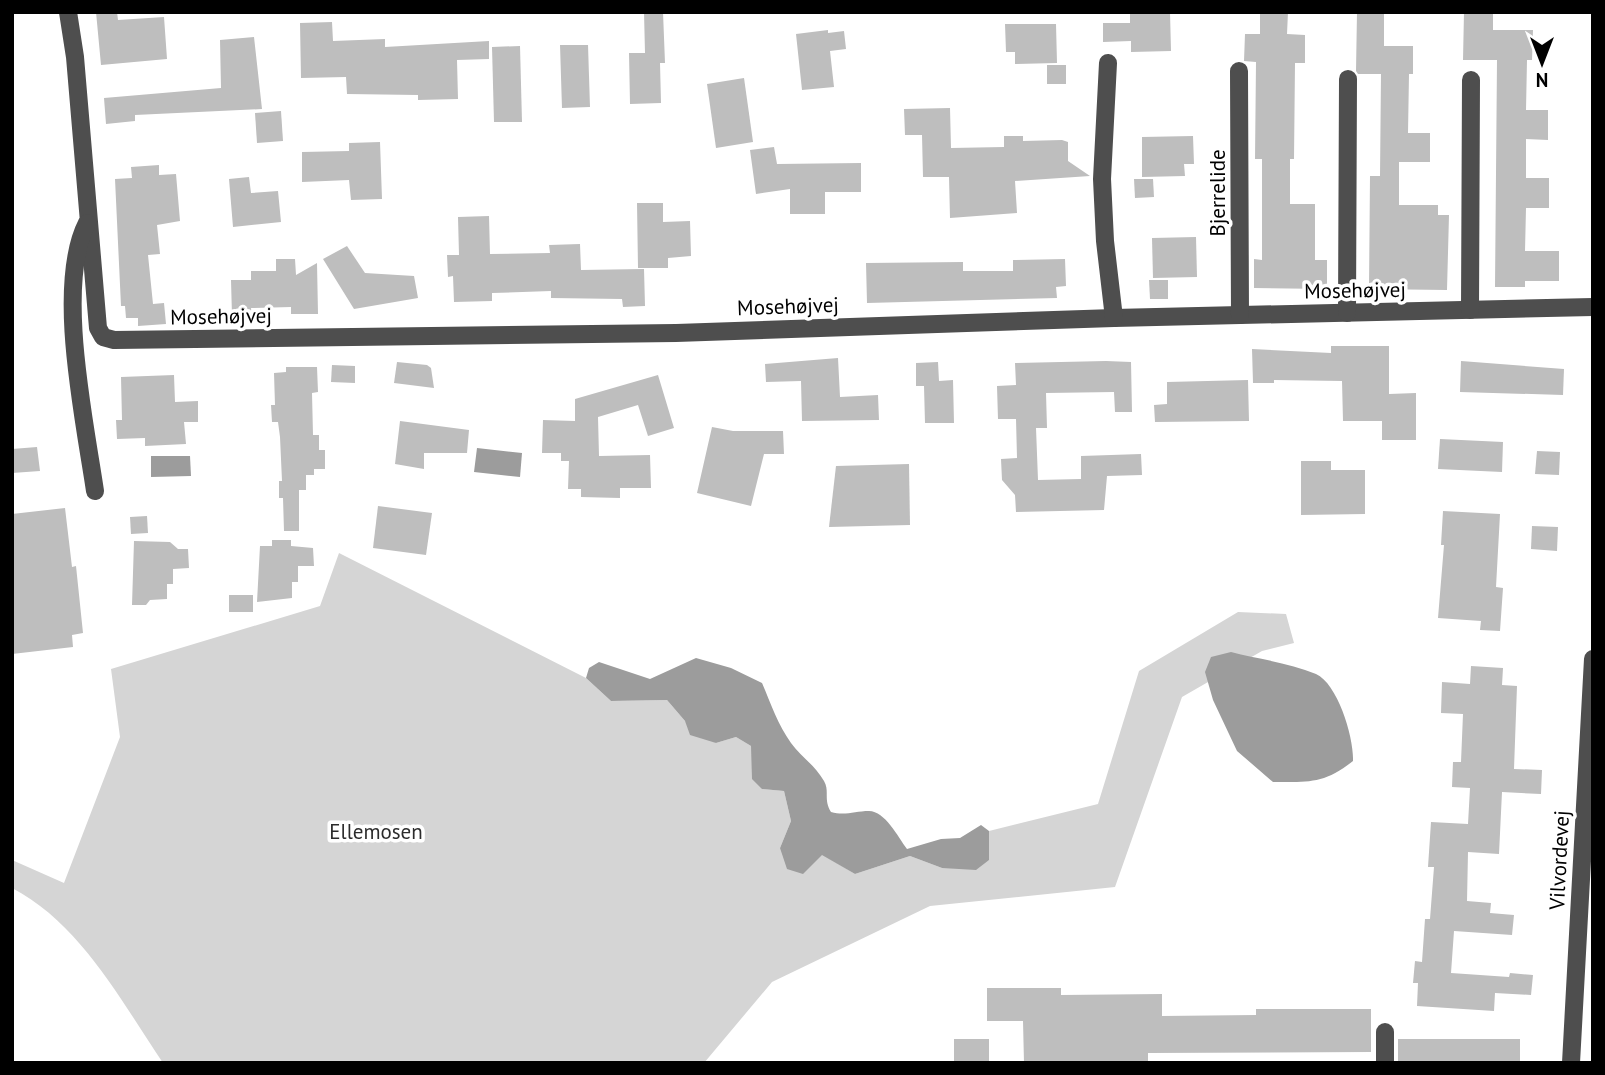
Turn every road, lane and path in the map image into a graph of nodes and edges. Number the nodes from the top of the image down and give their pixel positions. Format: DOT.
graph roads {
  1 [pos="68,12"];
  2 [pos="1108,63"];
  3 [pos="1239,71"];
  4 [pos="1348,79"];
  5 [pos="1471,80"];
  6 [pos="89,220"];
  7 [pos="1593,307"];
  8 [pos="1470,310"];
  9 [pos="1347,313"];
  10 [pos="1240,315"];
  11 [pos="1114,318"];
  12 [pos="95,491"];
  13 [pos="1593,659"];
  14 [pos="1385,1032"];
  15 [pos="1385,1063"];
  16 [pos="1571,1063"];
  1 -- 6 [label="street, Mosehøjvej"];
  2 -- 11 [label="street"];
  3 -- 10 [label="street, Bjerrelide"];
  4 -- 9 [label="street"];
  5 -- 8 [label="street"];
  6 -- 11 [label="street, Mosehøjvej"];
  6 -- 12 [label="street, Mosehøjvej"];
  7 -- 8 [label="street, Mosehøjvej"];
  8 -- 9 [label="street, Mosehøjvej"];
  9 -- 10 [label="street, Mosehøjvej"];
  10 -- 11 [label="street, Mosehøjvej"];
  13 -- 16 [label="street, Vilvordevej"];
  14 -- 15 [label="street"];
}
